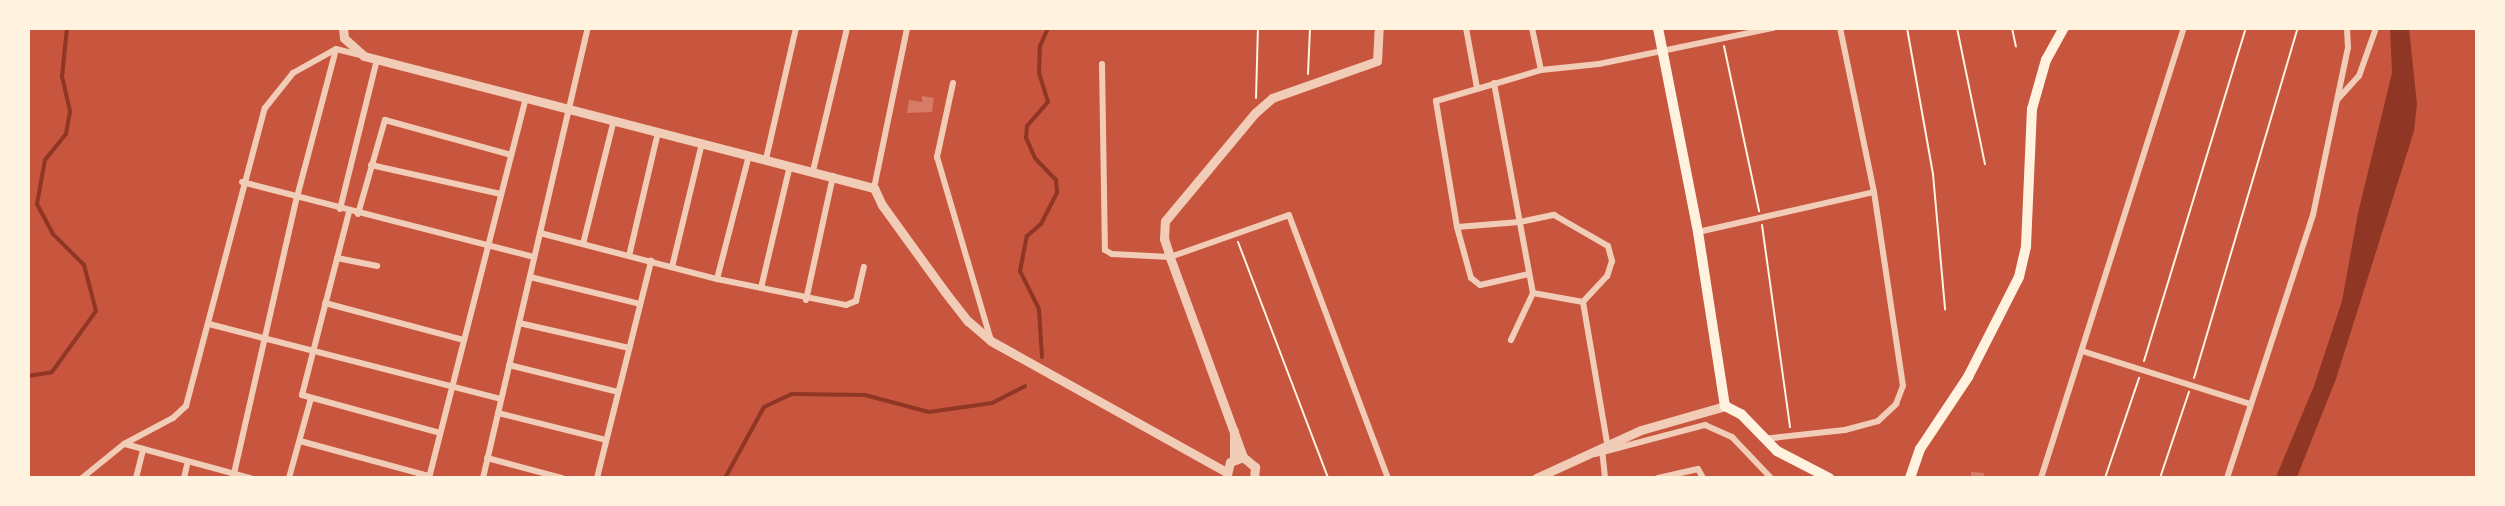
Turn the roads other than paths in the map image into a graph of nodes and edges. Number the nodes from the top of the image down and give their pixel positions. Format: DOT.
graph roads {
  1 [pos="343,28"];
  2 [pos="588,28"];
  3 [pos="796,28"];
  4 [pos="847,28"];
  5 [pos="907,28"];
  6 [pos="1379,28"];
  7 [pos="1466,28"];
  8 [pos="1532,28"];
  9 [pos="1658,28"];
  10 [pos="1773,28"];
  11 [pos="1840,28"];
  12 [pos="2064,28"];
  13 [pos="2184,28"];
  14 [pos="2376,28"];
  15 [pos="2348,29"];
  16 [pos="336,49"];
  17 [pos="1663,52"];
  18 [pos="364,56"];
  19 [pos="377,59"];
  20 [pos="1102,64"];
  21 [pos="1541,70"];
  22 [pos="953,83"];
  23 [pos="1494,84"];
  24 [pos="1477,88"];
  25 [pos="526,97"];
  26 [pos="2338,100"];
  27 [pos="571,109"];
  28 [pos="614,120"];
  29 [pos="658,132"];
  30 [pos="702,143"];
  31 [pos="512,155"];
  32 [pos="749,155"];
  33 [pos="766,159"];
  34 [pos="370,165"];
  35 [pos="790,165"];
  36 [pos="813,171"];
  37 [pos="833,176"];
  38 [pos="242,182"];
  39 [pos="874,188"];
  40 [pos="1874,192"];
  41 [pos="501,194"];
  42 [pos="297,197"];
  43 [pos="340,209"];
  44 [pos="349,212"];
  45 [pos="358,214"];
  46 [pos="1520,222"];
  47 [pos="1457,227"];
  48 [pos="1698,232"];
  49 [pos="540,233"];
  50 [pos="584,244"];
  51 [pos="488,246"];
  52 [pos="534,256"];
  53 [pos="628,256"];
  54 [pos="1170,257"];
  55 [pos="337,258"];
  56 [pos="651,261"];
  57 [pos="377,266"];
  58 [pos="672,267"];
  59 [pos="864,267"];
  60 [pos="1529,274"];
  61 [pos="530,277"];
  62 [pos="717,279"];
  63 [pos="761,288"];
  64 [pos="1533,294"];
  65 [pos="806,300"];
  66 [pos="1583,302"];
  67 [pos="326,303"];
  68 [pos="640,304"];
  69 [pos="519,323"];
  70 [pos="209,324"];
  71 [pos="264,338"];
  72 [pos="464,339"];
  73 [pos="1511,340"];
  74 [pos="991,341"];
  75 [pos="629,348"];
  76 [pos="314,350"];
  77 [pos="2082,351"];
  78 [pos="509,365"];
  79 [pos="452,386"];
  80 [pos="618,392"];
  81 [pos="311,398"];
  82 [pos="501,399"];
  83 [pos="2250,404"];
  84 [pos="1725,406"];
  85 [pos="498,413"];
  86 [pos="440,433"];
  87 [pos="1763,439"];
  88 [pos="606,440"];
  89 [pos="300,441"];
  90 [pos="124,444"];
  91 [pos="1603,447"];
  92 [pos="143,449"];
  93 [pos="1194,456"];
  94 [pos="488,458"];
  95 [pos="1236,459"];
  96 [pos="188,461"];
  97 [pos="1227,475"];
  98 [pos="233,476"];
  99 [pos="429,476"];
  100 [pos="1257,476"];
  101 [pos="81,477"];
  102 [pos="136,477"];
  103 [pos="184,477"];
  104 [pos="250,477"];
  105 [pos="289,477"];
  106 [pos="483,477"];
  107 [pos="562,477"];
  108 [pos="597,477"];
  109 [pos="1388,477"];
  110 [pos="1536,477"];
  111 [pos="1605,477"];
  112 [pos="1658,477"];
  113 [pos="1703,477"];
  114 [pos="1771,477"];
  115 [pos="1829,477"];
  116 [pos="1910,477"];
  117 [pos="2041,477"];
  118 [pos="2227,477"];
  1 -- 18 [label="street"];
  2 -- 27 [label="street"];
  3 -- 33 [label="street"];
  4 -- 36 [label="street"];
  5 -- 39 [label="street"];
  6 -- 54 [label="street"];
  7 -- 24 [label="street"];
  8 -- 21 [label="street"];
  9 -- 17 [label="main road"];
  10 -- 17 [label="street"];
  11 -- 40 [label="street"];
  12 -- 116 [label="main road"];
  13 -- 77 [label="street"];
  14 -- 26 [label="street"];
  15 -- 26 [label="street"];
  16 -- 18 [label="street"];
  16 -- 38 [label="street"];
  16 -- 42 [label="street"];
  17 -- 21 [label="street"];
  17 -- 48 [label="main road"];
  18 -- 19 [label="street"];
  19 -- 25 [label="street"];
  19 -- 43 [label="street"];
  20 -- 54 [label="street"];
  21 -- 23 [label="street"];
  22 -- 74 [label="street"];
  23 -- 24 [label="street"];
  23 -- 46 [label="street"];
  24 -- 47 [label="street"];
  25 -- 27 [label="street"];
  25 -- 31 [label="street"];
  26 -- 83 [label="street"];
  27 -- 28 [label="street"];
  27 -- 49 [label="street"];
  28 -- 29 [label="street"];
  28 -- 50 [label="street"];
  29 -- 30 [label="street"];
  29 -- 53 [label="street"];
  30 -- 32 [label="street"];
  30 -- 58 [label="street"];
  31 -- 34 [label="street"];
  31 -- 41 [label="street"];
  32 -- 33 [label="street"];
  32 -- 62 [label="street"];
  33 -- 35 [label="street"];
  34 -- 41 [label="street"];
  34 -- 45 [label="street"];
  35 -- 36 [label="street"];
  35 -- 63 [label="street"];
  36 -- 37 [label="street"];
  37 -- 39 [label="street"];
  37 -- 65 [label="street"];
  38 -- 42 [label="street"];
  38 -- 70 [label="street"];
  39 -- 74 [label="street"];
  40 -- 48 [label="street"];
  40 -- 87 [label="street"];
  41 -- 51 [label="street"];
  42 -- 43 [label="street"];
  42 -- 71 [label="street"];
  43 -- 44 [label="street"];
  44 -- 45 [label="street"];
  44 -- 55 [label="street"];
  45 -- 51 [label="street"];
  46 -- 47 [label="street"];
  46 -- 60 [label="street"];
  46 -- 66 [label="street"];
  47 -- 60 [label="street"];
  48 -- 84 [label="main road"];
  49 -- 50 [label="street"];
  49 -- 52 [label="street"];
  50 -- 53 [label="street"];
  51 -- 52 [label="street"];
  51 -- 72 [label="street"];
  52 -- 61 [label="street"];
  53 -- 56 [label="street"];
  54 -- 95 [label="street"];
  54 -- 109 [label="street"];
  55 -- 57 [label="street"];
  55 -- 67 [label="street"];
  56 -- 58 [label="street"];
  56 -- 68 [label="street"];
  58 -- 62 [label="street"];
  59 -- 65 [label="street"];
  60 -- 64 [label="street"];
  61 -- 68 [label="street"];
  61 -- 69 [label="street"];
  62 -- 63 [label="street"];
  63 -- 65 [label="street"];
  64 -- 66 [label="street"];
  64 -- 73 [label="street"];
  66 -- 91 [label="street"];
  67 -- 72 [label="street"];
  67 -- 76 [label="street"];
  68 -- 75 [label="street"];
  69 -- 75 [label="street"];
  69 -- 78 [label="street"];
  70 -- 71 [label="street"];
  70 -- 90 [label="street"];
  71 -- 76 [label="street"];
  71 -- 98 [label="street"];
  72 -- 79 [label="street"];
  74 -- 93 [label="street"];
  75 -- 80 [label="street"];
  76 -- 79 [label="street"];
  76 -- 81 [label="street"];
  77 -- 83 [label="street"];
  77 -- 117 [label="street"];
  78 -- 80 [label="street"];
  78 -- 82 [label="street"];
  79 -- 82 [label="street"];
  79 -- 86 [label="street"];
  80 -- 88 [label="street"];
  81 -- 86 [label="street"];
  81 -- 89 [label="street"];
  82 -- 85 [label="street"];
  83 -- 118 [label="street"];
  84 -- 87 [label="main road"];
  84 -- 91 [label="street"];
  85 -- 88 [label="street"];
  85 -- 94 [label="street"];
  86 -- 99 [label="street"];
  87 -- 115 [label="main road"];
  88 -- 108 [label="street"];
  89 -- 99 [label="street"];
  89 -- 105 [label="street"];
  90 -- 92 [label="street"];
  90 -- 101 [label="street"];
  91 -- 110 [label="street"];
  91 -- 111 [label="street"];
  91 -- 114 [label="street"];
  92 -- 96 [label="street"];
  92 -- 102 [label="street"];
  93 -- 95 [label="street"];
  93 -- 97 [label="street"];
  94 -- 106 [label="street"];
  94 -- 107 [label="street"];
  95 -- 97 [label="street"];
  95 -- 100 [label="street"];
  96 -- 98 [label="street"];
  96 -- 103 [label="street"];
  98 -- 104 [label="street"];
  112 -- 113 [label="street"];
}
